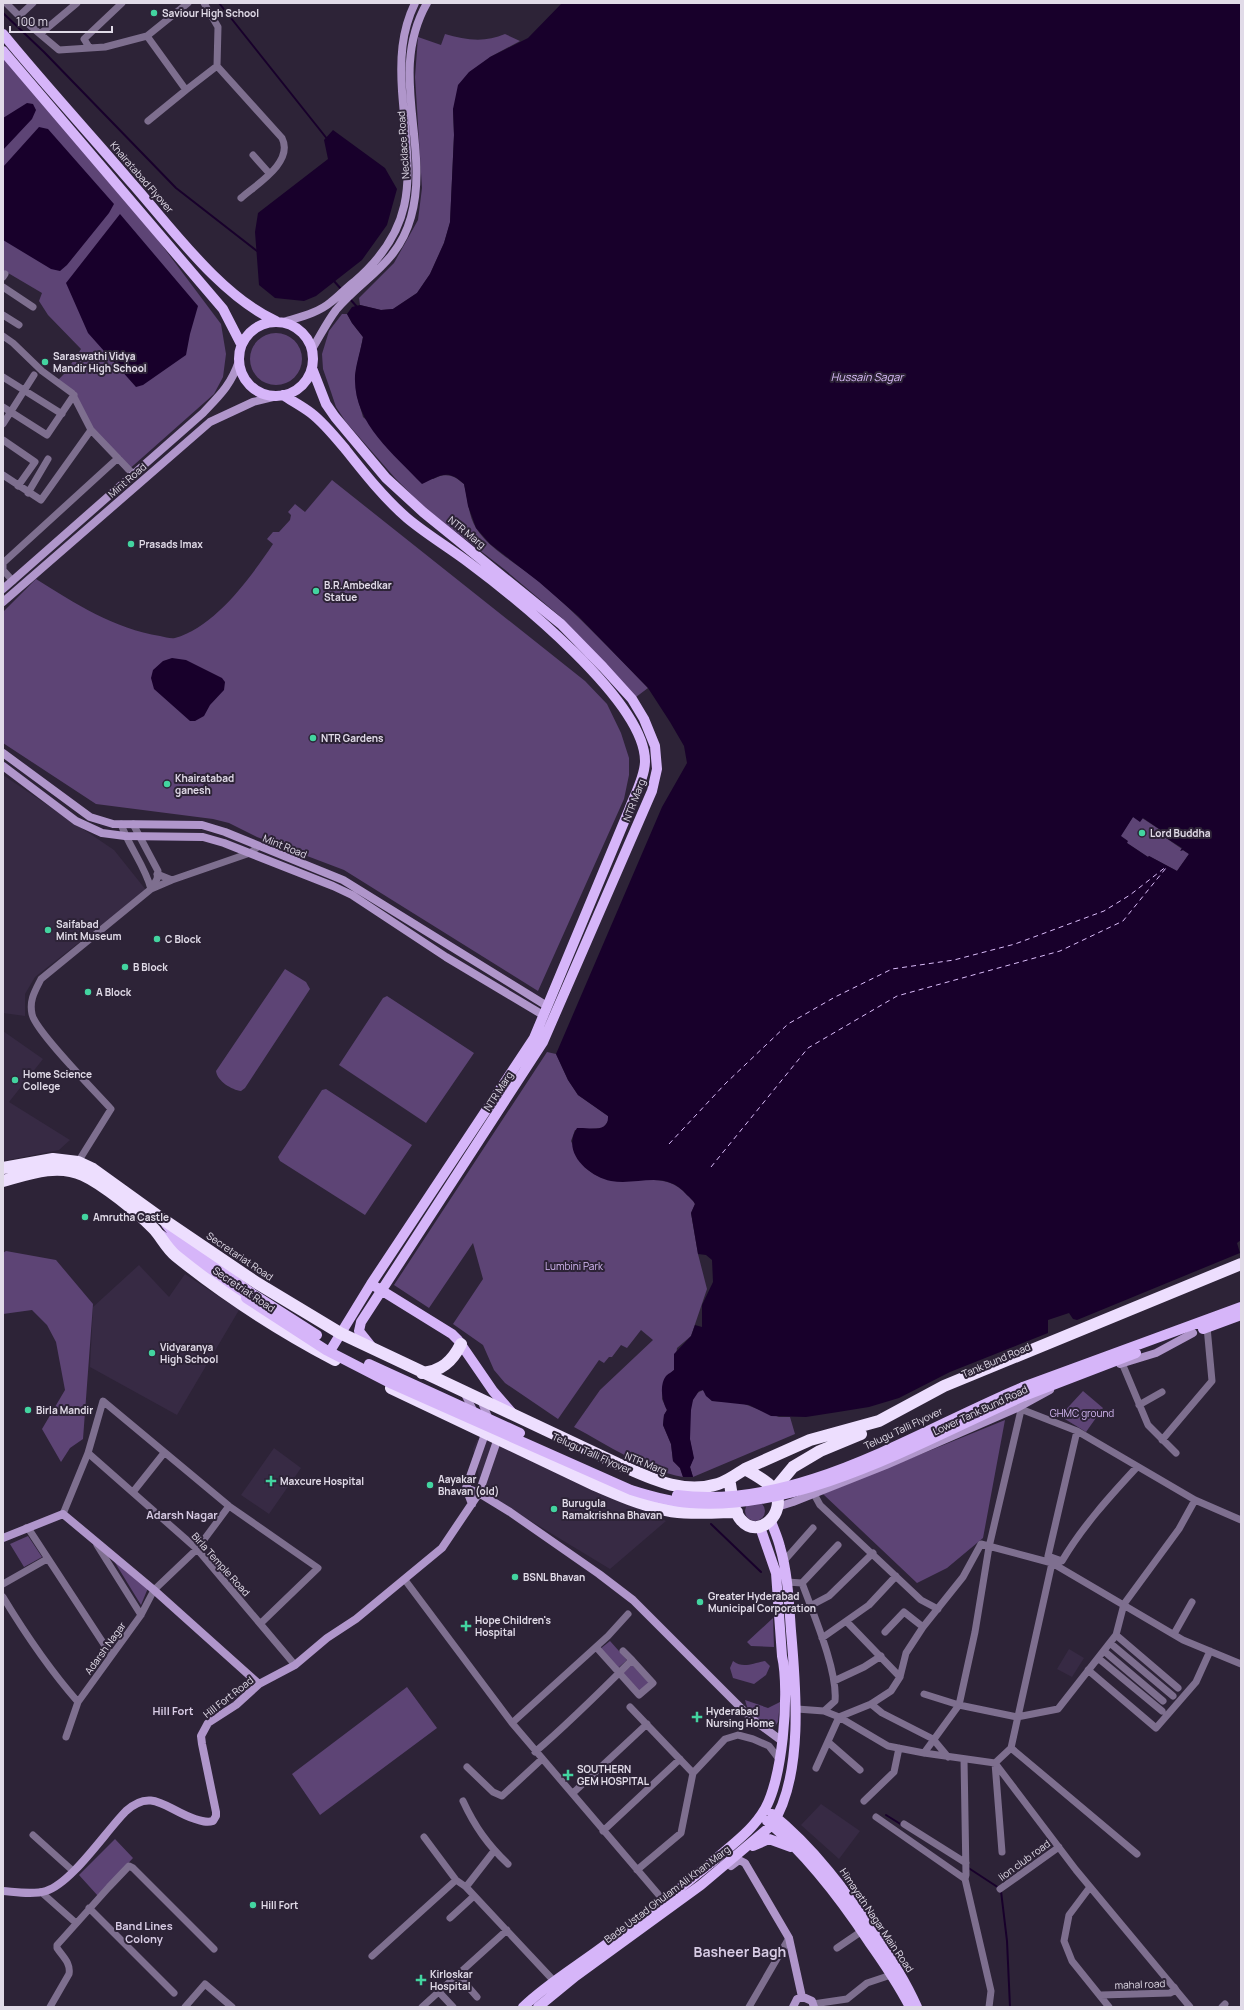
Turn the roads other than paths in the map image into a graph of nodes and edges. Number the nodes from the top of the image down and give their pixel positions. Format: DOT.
graph roads {
  1 [pos="6,3"];
  2 [pos="33,3"];
  3 [pos="76,3"];
  4 [pos="122,3"];
  5 [pos="188,3"];
  6 [pos="204,3"];
  7 [pos="415,3"];
  8 [pos="427,3"];
  9 [pos="19,16"];
  10 [pos="3,34"];
  11 [pos="40,34"];
  12 [pos="147,36"];
  13 [pos="89,47"];
  14 [pos="3,51"];
  15 [pos="217,66"];
  16 [pos="186,90"];
  17 [pos="148,120"];
  18 [pos="253,155"];
  19 [pos="269,173"];
  20 [pos="241,198"];
  21 [pos="3,288"];
  22 [pos="33,307"];
  23 [pos="3,315"];
  24 [pos="280,322"];
  25 [pos="19,325"];
  26 [pos="3,336"];
  27 [pos="241,344"];
  28 [pos="312,349"];
  29 [pos="238,361"];
  30 [pos="312,368"];
  31 [pos="34,375"];
  32 [pos="3,377"];
  33 [pos="24,390"];
  34 [pos="74,395"];
  35 [pos="280,396"];
  36 [pos="3,407"];
  37 [pos="10,412"];
  38 [pos="203,413"];
  39 [pos="62,414"];
  40 [pos="210,422"];
  41 [pos="3,424"];
  42 [pos="91,430"];
  43 [pos="3,440"];
  44 [pos="118,458"];
  45 [pos="48,459"];
  46 [pos="133,474"];
  47 [pos="3,475"];
  48 [pos="18,486"];
  49 [pos="28,493"];
  50 [pos="3,563"];
  51 [pos="13,581"];
  52 [pos="3,589"];
  53 [pos="3,602"];
  54 [pos="3,752"];
  55 [pos="3,766"];
  56 [pos="121,824"];
  57 [pos="133,824"];
  58 [pos="125,836"];
  59 [pos="141,836"];
  60 [pos="259,846"];
  61 [pos="250,853"];
  62 [pos="157,874"];
  63 [pos="172,880"];
  64 [pos="151,889"];
  65 [pos="545,1011"];
  66 [pos="78,1162"];
  67 [pos="3,1168"];
  68 [pos="3,1181"];
  69 [pos="161,1218"];
  70 [pos="153,1228"];
  71 [pos="1241,1264"];
  72 [pos="1241,1272"];
  73 [pos="371,1284"];
  74 [pos="381,1290"];
  75 [pos="248,1295"];
  76 [pos="1241,1307"];
  77 [pos="1241,1315"];
  78 [pos="1206,1327"];
  79 [pos="1193,1333"];
  80 [pos="340,1334"];
  81 [pos="461,1344"];
  82 [pos="374,1350"];
  83 [pos="327,1356"];
  84 [pos="1122,1363"];
  85 [pos="422,1373"];
  86 [pos="1023,1391"];
  87 [pos="464,1392"];
  88 [pos="1162,1392"];
  89 [pos="481,1400"];
  90 [pos="1140,1405"];
  91 [pos="1019,1409"];
  92 [pos="514,1416"];
  93 [pos="1077,1431"];
  94 [pos="485,1434"];
  95 [pos="498,1438"];
  96 [pos="1162,1440"];
  97 [pos="88,1453"];
  98 [pos="164,1453"];
  99 [pos="1176,1453"];
  100 [pos="1137,1467"];
  101 [pos="745,1469"];
  102 [pos="729,1479"];
  103 [pos="466,1488"];
  104 [pos="774,1490"];
  105 [pos="133,1492"];
  106 [pos="479,1493"];
  107 [pos="814,1494"];
  108 [pos="1195,1500"];
  109 [pos="472,1504"];
  110 [pos="229,1506"];
  111 [pos="777,1507"];
  112 [pos="737,1512"];
  113 [pos="63,1514"];
  114 [pos="1241,1520"];
  115 [pos="771,1521"];
  116 [pos="760,1527"];
  117 [pos="26,1528"];
  118 [pos="813,1528"];
  119 [pos="776,1534"];
  120 [pos="3,1538"];
  121 [pos="765,1540"];
  122 [pos="95,1541"];
  123 [pos="838,1545"];
  124 [pos="989,1547"];
  125 [pos="197,1549"];
  126 [pos="873,1553"];
  127 [pos="47,1559"];
  128 [pos="1050,1560"];
  129 [pos="783,1562"];
  130 [pos="896,1576"];
  131 [pos="405,1580"];
  132 [pos="787,1582"];
  133 [pos="802,1583"];
  134 [pos="3,1584"];
  135 [pos="154,1590"];
  136 [pos="3,1597"];
  137 [pos="1192,1602"];
  138 [pos="1124,1604"];
  139 [pos="810,1606"];
  140 [pos="938,1609"];
  141 [pos="628,1614"];
  142 [pos="141,1615"];
  143 [pos="846,1622"];
  144 [pos="260,1623"];
  145 [pos="923,1627"];
  146 [pos="885,1632"];
  147 [pos="1174,1634"];
  148 [pos="1116,1635"];
  149 [pos="822,1638"];
  150 [pos="1110,1643"];
  151 [pos="596,1647"];
  152 [pos="623,1650"];
  153 [pos="1210,1650"];
  154 [pos="1104,1651"];
  155 [pos="111,1655"];
  156 [pos="881,1656"];
  157 [pos="1098,1658"];
  158 [pos="632,1660"];
  159 [pos="1241,1661"];
  160 [pos="1241,1664"];
  161 [pos="295,1665"];
  162 [pos="1088,1670"];
  163 [pos="619,1673"];
  164 [pos="900,1678"];
  165 [pos="834,1681"];
  166 [pos="259,1684"];
  167 [pos="1178,1688"];
  168 [pos="924,1694"];
  169 [pos="1172,1696"];
  170 [pos="1163,1701"];
  171 [pos="78,1702"];
  172 [pos="871,1704"];
  173 [pos="959,1705"];
  174 [pos="630,1707"];
  175 [pos="797,1709"];
  176 [pos="824,1711"];
  177 [pos="1162,1711"];
  178 [pos="839,1717"];
  179 [pos="1017,1717"];
  180 [pos="512,1723"];
  181 [pos="647,1724"];
  182 [pos="66,1736"];
  183 [pos="933,1739"];
  184 [pos="782,1741"];
  185 [pos="828,1742"];
  186 [pos="899,1748"];
  187 [pos="1011,1748"];
  188 [pos="535,1752"];
  189 [pos="924,1753"];
  190 [pos="948,1757"];
  191 [pos="542,1759"];
  192 [pos="680,1759"];
  193 [pos="780,1759"];
  194 [pos="964,1759"];
  195 [pos="995,1763"];
  196 [pos="467,1767"];
  197 [pos="816,1768"];
  198 [pos="860,1770"];
  199 [pos="693,1773"];
  200 [pos="573,1793"];
  201 [pos="463,1801"];
  202 [pos="783,1801"];
  203 [pos="864,1801"];
  204 [pos="763,1812"];
  205 [pos="876,1817"];
  206 [pos="774,1821"];
  207 [pos="904,1824"];
  208 [pos="602,1831"];
  209 [pos="794,1833"];
  210 [pos="33,1835"];
  211 [pos="424,1837"];
  212 [pos="1059,1847"];
  213 [pos="795,1849"];
  214 [pos="494,1851"];
  215 [pos="741,1852"];
  216 [pos="1002,1852"];
  217 [pos="1137,1854"];
  218 [pos="966,1863"];
  219 [pos="508,1864"];
  220 [pos="637,1870"];
  221 [pos="719,1870"];
  222 [pos="73,1871"];
  223 [pos="966,1877"];
  224 [pos="456,1880"];
  225 [pos="466,1887"];
  226 [pos="1090,1887"];
  227 [pos="1000,1889"];
  228 [pos="3,1891"];
  229 [pos="41,1892"];
  230 [pos="474,1896"];
  231 [pos="664,1901"];
  232 [pos="89,1908"];
  233 [pos="450,1918"];
  234 [pos="76,1923"];
  235 [pos="507,1930"];
  236 [pos="862,1931"];
  237 [pos="789,1938"];
  238 [pos="837,1948"];
  239 [pos="214,1949"];
  240 [pos="372,1956"];
  241 [pos="457,1974"];
  242 [pos="891,1975"];
  243 [pos="554,1981"];
  244 [pos="1175,1989"];
  245 [pos="438,1991"];
  246 [pos="174,1993"];
  247 [pos="1101,1995"];
  248 [pos="477,1997"];
  249 [pos="802,1997"];
  250 [pos="814,2005"];
  251 [pos="50,2007"];
  252 [pos="185,2007"];
  253 [pos="232,2007"];
  254 [pos="422,2007"];
  255 [pos="453,2007"];
  256 [pos="524,2007"];
  257 [pos="538,2007"];
  258 [pos="749,2007"];
  259 [pos="793,2007"];
  260 [pos="910,2007"];
  261 [pos="917,2007"];
  262 [pos="989,2007"];
  263 [pos="1109,2007"];
  264 [pos="1190,2007"];
  1 -- 9 [label="street"];
  2 -- 9 [label="street"];
  3 -- 11 [label="street"];
  4 -- 13 [label="street"];
  5 -- 12 [label="street"];
  6 -- 15 [label="street"];
  7 -- 24 [label="street, Necklace Road"];
  8 -- 28 [label="street, Necklace Road"];
  9 -- 11 [label="street"];
  10 -- 24 [label="main road, Khairatabad Flyover"];
  11 -- 13 [label="street"];
  12 -- 13 [label="street"];
  12 -- 16 [label="street"];
  14 -- 27 [label="main road"];
  15 -- 16 [label="street"];
  15 -- 19 [label="street"];
  16 -- 17 [label="street"];
  18 -- 19 [label="street"];
  19 -- 20 [label="street"];
  21 -- 22 [label="street"];
  23 -- 25 [label="street"];
  24 -- 27 [label="main road"];
  24 -- 28 [label="main road"];
  26 -- 34 [label="street"];
  27 -- 29 [label="main road"];
  28 -- 30 [label="main road"];
  29 -- 35 [label="main road"];
  29 -- 38 [label="street, Mint Road"];
  30 -- 35 [label="main road"];
  30 -- 74 [label="main road, NTR Marg"];
  31 -- 33 [label="street"];
  32 -- 33 [label="street"];
  33 -- 37 [label="street"];
  33 -- 39 [label="street"];
  34 -- 39 [label="street"];
  34 -- 42 [label="street"];
  35 -- 40 [label="street, Mint Road"];
  35 -- 65 [label="main road, NTR Marg"];
  36 -- 37 [label="street"];
  37 -- 39 [label="street"];
  37 -- 41 [label="street"];
  38 -- 40 [label="street"];
  38 -- 46 [label="street, Mint Road"];
  40 -- 53 [label="street, Mint Road"];
  42 -- 44 [label="street"];
  42 -- 49 [label="street"];
  43 -- 48 [label="street"];
  44 -- 46 [label="street"];
  44 -- 50 [label="street"];
  45 -- 49 [label="street"];
  46 -- 51 [label="street, Mint Road"];
  47 -- 48 [label="street"];
  48 -- 49 [label="street"];
  50 -- 51 [label="street"];
  51 -- 52 [label="street, Mint Road"];
  54 -- 56 [label="street, Mint Road"];
  55 -- 58 [label="street, Mint Road"];
  56 -- 57 [label="street, Mint Road"];
  56 -- 58 [label="street"];
  57 -- 59 [label="street"];
  57 -- 60 [label="street, Mint Road"];
  58 -- 59 [label="street, Mint Road"];
  58 -- 64 [label="street"];
  59 -- 61 [label="street, Mint Road"];
  59 -- 62 [label="street"];
  60 -- 61 [label="street"];
  60 -- 65 [label="street, Mint Road"];
  61 -- 63 [label="street"];
  61 -- 65 [label="street, Mint Road"];
  62 -- 63 [label="street"];
  62 -- 64 [label="street"];
  63 -- 64 [label="street"];
  64 -- 66 [label="street"];
  65 -- 73 [label="main road, NTR Marg"];
  66 -- 67 [label="highway, Secretariat Road"];
  66 -- 69 [label="highway, Secretariat Road"];
  68 -- 70 [label="highway, Secretriat Road"];
  69 -- 75 [label="main road, Telugu Talli Flyover"];
  69 -- 80 [label="highway, Secretariat Road"];
  70 -- 75 [label="main road, Telugu Talli Flyover"];
  70 -- 83 [label="highway, Secretriat Road"];
  71 -- 101 [label="highway, NTR Marg"];
  72 -- 104 [label="highway, Tank Bund Road"];
  73 -- 74 [label="main road"];
  73 -- 80 [label="main road, NTR Marg"];
  74 -- 81 [label="main road"];
  74 -- 82 [label="main road, NTR Marg"];
  75 -- 86 [label="main road, Telugu Talli Flyover, bridge"];
  76 -- 86 [label="main road, Telugu Talli Flyover"];
  77 -- 78 [label="main road"];
  78 -- 79 [label="main road, Telugu Talli Flyover"];
  78 -- 96 [label="street"];
  79 -- 84 [label="street, Lower Tank Bund Road"];
  79 -- 86 [label="main road, Telugu Talli Flyover"];
  80 -- 82 [label="highway, Secretariat Road"];
  80 -- 83 [label="main road, NTR Marg"];
  81 -- 85 [label="highway"];
  81 -- 92 [label="main road"];
  82 -- 85 [label="highway, Secretariat Road"];
  83 -- 94 [label="highway, Secretriat Road"];
  84 -- 90 [label="street"];
  84 -- 91 [label="street, Lower Tank Bund Road"];
  85 -- 87 [label="highway, Secretariat Road"];
  87 -- 89 [label="highway, Secretariat Road"];
  87 -- 94 [label="street"];
  88 -- 90 [label="street"];
  89 -- 92 [label="highway, NTR Marg"];
  89 -- 95 [label="street"];
  90 -- 96 [label="street"];
  91 -- 93 [label="street"];
  91 -- 107 [label="street, Lower Tank Bund Road"];
  91 -- 124 [label="street"];
  92 -- 102 [label="highway, NTR Marg"];
  93 -- 100 [label="street"];
  93 -- 128 [label="street"];
  94 -- 95 [label="highway, Secretriat Road"];
  94 -- 103 [label="street"];
  95 -- 106 [label="street, Hill Fort Road"];
  95 -- 112 [label="highway, Secretriat Road"];
  96 -- 99 [label="street"];
  97 -- 98 [label="street"];
  97 -- 105 [label="street, Birla Temple Road"];
  97 -- 113 [label="street"];
  98 -- 105 [label="street"];
  98 -- 110 [label="street"];
  100 -- 108 [label="street"];
  100 -- 128 [label="street"];
  101 -- 102 [label="highway, NTR Marg"];
  101 -- 104 [label="highway"];
  102 -- 112 [label="highway"];
  103 -- 106 [label="street"];
  103 -- 109 [label="street"];
  104 -- 111 [label="highway"];
  105 -- 125 [label="street, Birla Temple Road"];
  106 -- 109 [label="street, Hill Fort Road"];
  106 -- 184 [label="street"];
  107 -- 111 [label="street, Lower Tank Bund Road"];
  107 -- 126 [label="street"];
  108 -- 114 [label="street"];
  108 -- 138 [label="street"];
  109 -- 131 [label="street, Hill Fort Road"];
  110 -- 125 [label="street, Adarsh Nagar"];
  110 -- 144 [label="street"];
  111 -- 115 [label="highway"];
  112 -- 116 [label="highway"];
  113 -- 117 [label="street"];
  113 -- 122 [label="street"];
  115 -- 116 [label="highway"];
  115 -- 119 [label="main road, Bade Ustad Ghulam Ali Khan Marg"];
  116 -- 121 [label="main road, Bade Ustad Ghulam Ali Khan Marg"];
  117 -- 120 [label="street"];
  117 -- 127 [label="street"];
  118 -- 129 [label="street"];
  119 -- 121 [label="main road"];
  119 -- 129 [label="main road, Bade Ustad Ghulam Ali Khan Marg"];
  121 -- 184 [label="main road, Bade Ustad Ghulam Ali Khan Marg"];
  122 -- 135 [label="street"];
  122 -- 142 [label="street"];
  123 -- 133 [label="street"];
  124 -- 128 [label="street"];
  124 -- 140 [label="street"];
  124 -- 173 [label="street"];
  125 -- 135 [label="street, Adarsh Nagar"];
  125 -- 144 [label="street, Birla Temple Road"];
  126 -- 130 [label="street"];
  126 -- 139 [label="street"];
  127 -- 134 [label="street"];
  127 -- 155 [label="street"];
  128 -- 138 [label="street"];
  128 -- 179 [label="street"];
  129 -- 132 [label="main road, Bade Ustad Ghulam Ali Khan Marg"];
  130 -- 140 [label="street"];
  130 -- 143 [label="street"];
  131 -- 161 [label="street, Hill Fort Road"];
  131 -- 180 [label="street"];
  132 -- 133 [label="street"];
  132 -- 175 [label="main road, Bade Ustad Ghulam Ali Khan Marg"];
  133 -- 139 [label="street"];
  135 -- 142 [label="street, Adarsh Nagar"];
  135 -- 166 [label="street"];
  136 -- 171 [label="street"];
  137 -- 147 [label="street"];
  138 -- 147 [label="street"];
  138 -- 148 [label="street"];
  139 -- 149 [label="street"];
  140 -- 145 [label="street"];
  141 -- 151 [label="street"];
  142 -- 155 [label="street, Adarsh Nagar"];
  143 -- 149 [label="street"];
  143 -- 156 [label="street"];
  144 -- 161 [label="street, Birla Temple Road"];
  145 -- 146 [label="street"];
  145 -- 164 [label="street"];
  147 -- 153 [label="street"];
  148 -- 150 [label="street"];
  148 -- 167 [label="street"];
  149 -- 165 [label="street"];
  150 -- 154 [label="street"];
  150 -- 169 [label="street"];
  151 -- 163 [label="street"];
  151 -- 180 [label="street"];
  152 -- 158 [label="street"];
  153 -- 160 [label="street"];
  153 -- 162 [label="street"];
  154 -- 157 [label="street"];
  154 -- 170 [label="street"];
  155 -- 171 [label="street, Adarsh Nagar"];
  156 -- 164 [label="street"];
  156 -- 165 [label="street"];
  157 -- 162 [label="street"];
  157 -- 177 [label="street"];
  158 -- 163 [label="street"];
  158 -- 163 [label="street"];
  159 -- 160 [label="street"];
  161 -- 166 [label="street, Hill Fort Road"];
  162 -- 179 [label="street"];
  163 -- 188 [label="street"];
  164 -- 172 [label="street"];
  165 -- 176 [label="street"];
  166 -- 222 [label="street, Hill Fort Road"];
  168 -- 173 [label="street"];
  171 -- 182 [label="street, Adarsh Nagar"];
  172 -- 178 [label="street"];
  172 -- 183 [label="street"];
  173 -- 179 [label="street"];
  173 -- 183 [label="street"];
  174 -- 181 [label="street"];
  175 -- 176 [label="street"];
  175 -- 202 [label="main road, Bade Ustad Ghulam Ali Khan Marg"];
  176 -- 178 [label="street"];
  178 -- 185 [label="street"];
  178 -- 186 [label="street"];
  179 -- 187 [label="street"];
  180 -- 188 [label="street"];
  181 -- 192 [label="street"];
  181 -- 200 [label="street"];
  183 -- 189 [label="street"];
  183 -- 190 [label="street"];
  184 -- 193 [label="main road, Bade Ustad Ghulam Ali Khan Marg"];
  185 -- 197 [label="street"];
  185 -- 198 [label="street"];
  186 -- 189 [label="street"];
  186 -- 203 [label="street"];
  187 -- 195 [label="street"];
  187 -- 217 [label="street"];
  188 -- 191 [label="street"];
  189 -- 190 [label="street"];
  190 -- 194 [label="street"];
  191 -- 196 [label="street"];
  191 -- 200 [label="street"];
  192 -- 199 [label="street"];
  192 -- 208 [label="street"];
  193 -- 199 [label="street"];
  193 -- 204 [label="main road, Bade Ustad Ghulam Ali Khan Marg"];
  194 -- 195 [label="street"];
  194 -- 218 [label="street"];
  195 -- 212 [label="street"];
  195 -- 216 [label="street"];
  199 -- 220 [label="street"];
  200 -- 208 [label="street"];
  201 -- 214 [label="street"];
  202 -- 206 [label="main road, Bade Ustad Ghulam Ali Khan Marg"];
  202 -- 209 [label="main road"];
  204 -- 206 [label="main road"];
  204 -- 231 [label="main road, Bade Ustad Ghulam Ali Khan Marg"];
  205 -- 223 [label="street"];
  206 -- 209 [label="main road, Himayath Nagar Main Road"];
  206 -- 213 [label="main road"];
  206 -- 215 [label="main road, Bade Ustad Ghulam Ali Khan Marg"];
  207 -- 218 [label="street"];
  208 -- 220 [label="street"];
  209 -- 261 [label="main road, Himayath Nagar Main Road"];
  210 -- 222 [label="street"];
  211 -- 224 [label="street"];
  212 -- 226 [label="street"];
  212 -- 227 [label="street, lion club road"];
  213 -- 215 [label="main road"];
  213 -- 236 [label="main road"];
  214 -- 219 [label="street"];
  214 -- 225 [label="street"];
  215 -- 221 [label="main road, Bade Ustad Ghulam Ali Khan Marg"];
  218 -- 223 [label="street"];
  220 -- 231 [label="street"];
  221 -- 237 [label="street"];
  221 -- 257 [label="main road, Bade Ustad Ghulam Ali Khan Marg"];
  222 -- 229 [label="street, Hill Fort Road"];
  223 -- 262 [label="street"];
  224 -- 225 [label="street"];
  224 -- 240 [label="street"];
  225 -- 230 [label="street"];
  226 -- 244 [label="street"];
  226 -- 247 [label="street"];
  228 -- 229 [label="street, Hill Fort Road"];
  229 -- 234 [label="street"];
  230 -- 233 [label="street"];
  230 -- 235 [label="street"];
  231 -- 243 [label="main road, Bade Ustad Ghulam Ali Khan Marg"];
  232 -- 234 [label="street"];
  232 -- 239 [label="street"];
  232 -- 246 [label="street"];
  234 -- 251 [label="street"];
  235 -- 241 [label="street"];
  235 -- 243 [label="street"];
  236 -- 238 [label="street"];
  236 -- 242 [label="main road"];
  237 -- 249 [label="street"];
  237 -- 258 [label="street"];
  241 -- 245 [label="street"];
  241 -- 248 [label="street"];
  242 -- 250 [label="street"];
  242 -- 260 [label="main road"];
  243 -- 256 [label="main road, Bade Ustad Ghulam Ali Khan Marg"];
  244 -- 247 [label="street, mahal road"];
  244 -- 264 [label="street"];
  245 -- 254 [label="street"];
  245 -- 255 [label="street"];
  247 -- 263 [label="street"];
  249 -- 250 [label="street"];
  249 -- 259 [label="street"];
  252 -- 253 [label="street"];
}
